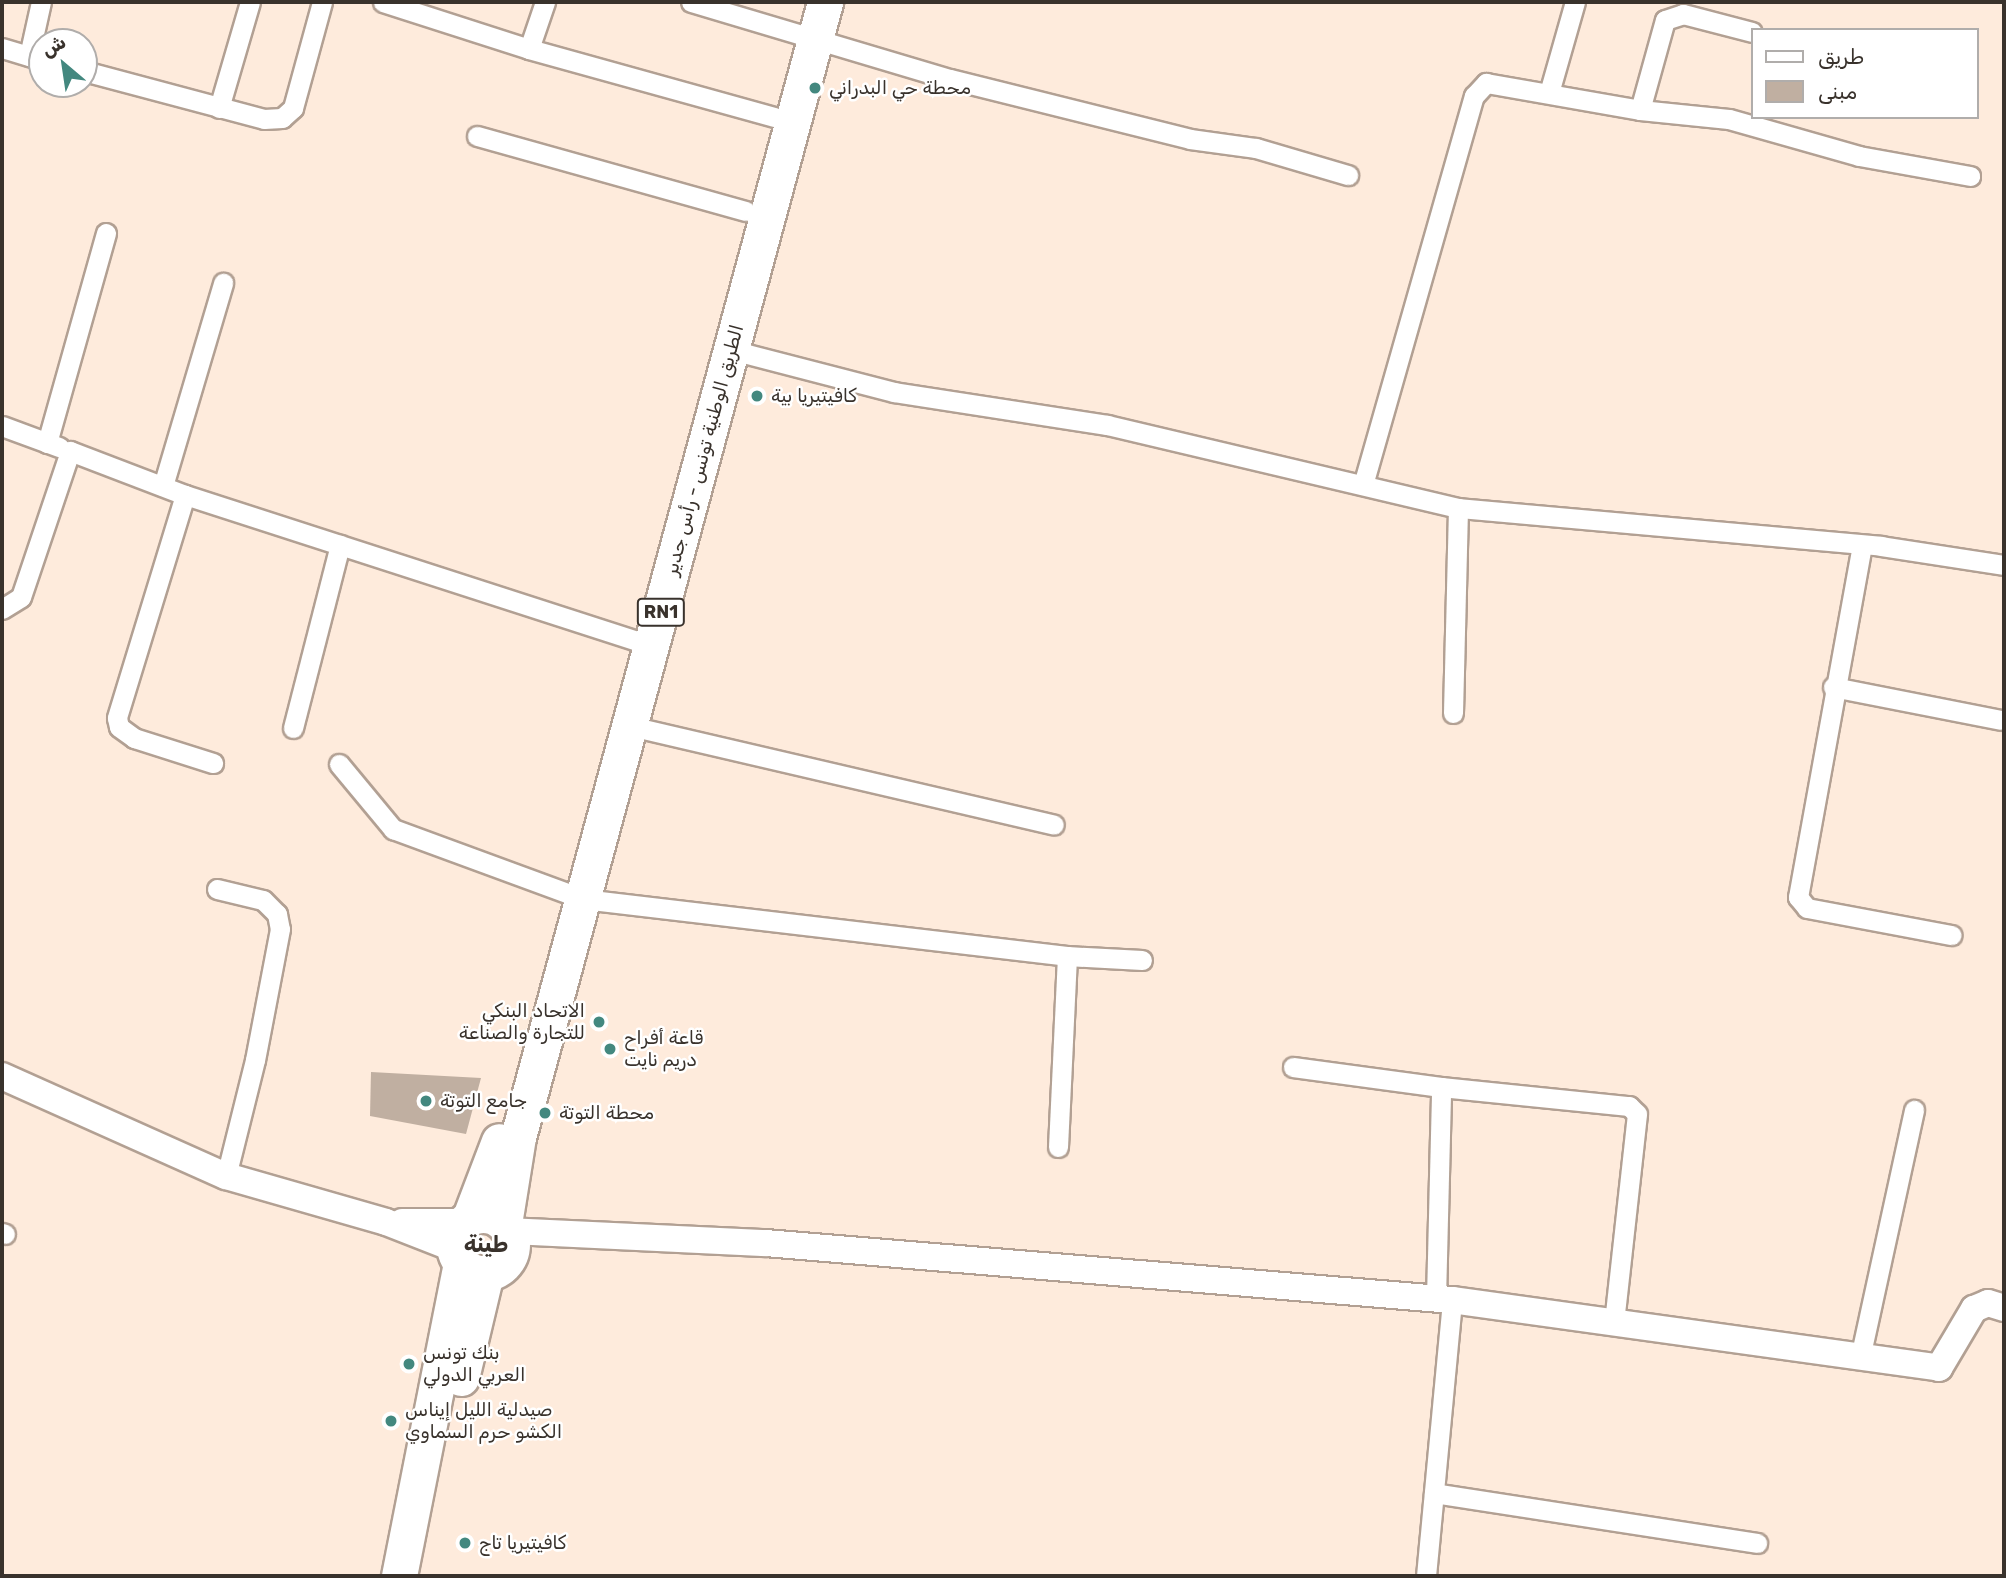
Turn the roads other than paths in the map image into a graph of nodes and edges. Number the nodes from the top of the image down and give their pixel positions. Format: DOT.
graph roads {
  1 [pos="41,2"];
  2 [pos="323,2"];
  3 [pos="383,2"];
  4 [pos="545,2"];
  5 [pos="691,2"];
  6 [pos="825,2"];
  7 [pos="1575,2"];
  8 [pos="246,3"];
  9 [pos="806,24"];
  10 [pos="39,28"];
  11 [pos="1750,32"];
  12 [pos="2,48"];
  13 [pos="529,49"];
  14 [pos="28,56"];
  15 [pos="98,75"];
  16 [pos="1549,93"];
  17 [pos="219,108"];
  18 [pos="1640,110"];
  19 [pos="775,117"];
  20 [pos="477,136"];
  21 [pos="1348,175"];
  22 [pos="1970,176"];
  23 [pos="746,211"];
  24 [pos="106,233"];
  25 [pos="223,283"];
  26 [pos="723,348"];
  27 [pos="2,426"];
  28 [pos="47,443"];
  29 [pos="70,451"];
  30 [pos="1363,485"];
  31 [pos="163,486"];
  32 [pos="185,495"];
  33 [pos="1458,508"];
  34 [pos="340,545"];
  35 [pos="1862,545"];
  36 [pos="2004,565"];
  37 [pos="2,609"];
  38 [pos="643,644"];
  39 [pos="1833,687"];
  40 [pos="1453,713"];
  41 [pos="2000,720"];
  42 [pos="630,726"];
  43 [pos="293,728"];
  44 [pos="213,763"];
  45 [pos="339,764"];
  46 [pos="1054,825"];
  47 [pos="217,889"];
  48 [pos="574,896"];
  49 [pos="1951,935"];
  50 [pos="1067,956"];
  51 [pos="1142,960"];
  52 [pos="1293,1067"];
  53 [pos="2,1076"];
  54 [pos="1441,1087"];
  55 [pos="1914,1110"];
  56 [pos="1058,1147"];
  57 [pos="226,1176"];
  58 [pos="507,1228"];
  59 [pos="467,1245"];
  60 [pos="1444,1300"];
  61 [pos="2004,1308"];
  62 [pos="1614,1324"];
  63 [pos="1860,1358"];
  64 [pos="1434,1493"];
  65 [pos="1757,1543"];
  66 [pos="399,1576"];
  67 [pos="418,1576"];
  68 [pos="1426,1576"];
  1 -- 10 [label="street"];
  2 -- 17 [label="street"];
  3 -- 13 [label="street"];
  4 -- 13 [label="street"];
  5 -- 9 [label="street"];
  6 -- 9 [label="highway, الطريق الوطنية تونس - رأس جدير / RN1"];
  7 -- 16 [label="street"];
  8 -- 17 [label="street"];
  9 -- 19 [label="highway, الطريق الوطنية تونس - رأس جدير / RN1"];
  9 -- 21 [label="street"];
  9 -- 26 [label="highway, الطريق الوطنية تونس - رأس جدير / RN1"];
  11 -- 18 [label="street"];
  12 -- 14 [label="street"];
  13 -- 19 [label="street"];
  15 -- 17 [label="street"];
  16 -- 18 [label="street"];
  16 -- 30 [label="street"];
  18 -- 22 [label="street"];
  19 -- 23 [label="highway, الطريق الوطنية تونس - رأس جدير / RN1"];
  20 -- 23 [label="street"];
  23 -- 26 [label="highway, الطريق الوطنية تونس - رأس جدير / RN1"];
  24 -- 28 [label="street"];
  25 -- 31 [label="street"];
  26 -- 30 [label="street"];
  26 -- 38 [label="highway, الطريق الوطنية تونس - رأس جدير / RN1"];
  27 -- 28 [label="street"];
  28 -- 29 [label="street"];
  29 -- 31 [label="street"];
  29 -- 37 [label="street"];
  30 -- 33 [label="street"];
  31 -- 32 [label="street"];
  32 -- 34 [label="street"];
  32 -- 44 [label="street"];
  33 -- 35 [label="street"];
  33 -- 40 [label="street"];
  34 -- 38 [label="street"];
  34 -- 43 [label="street"];
  35 -- 36 [label="street"];
  35 -- 39 [label="street"];
  38 -- 42 [label="highway, الطريق الوطنية تونس - رأس جدير / RN1"];
  38 -- 48 [label="highway, الطريق الوطنية تونس - رأس جدير / RN1"];
  39 -- 41 [label="street"];
  39 -- 49 [label="street"];
  42 -- 46 [label="street"];
  42 -- 48 [label="highway, الطريق الوطنية تونس - رأس جدير / RN1"];
  45 -- 48 [label="street"];
  47 -- 57 [label="street"];
  48 -- 50 [label="street"];
  48 -- 58 [label="highway, الطريق الوطنية تونس - رأس جدير / RN1"];
  48 -- 59 [label="highway, الطريق الوطنية تونس - رأس جدير / RN1"];
  50 -- 51 [label="street"];
  50 -- 56 [label="street"];
  52 -- 54 [label="street"];
  53 -- 57 [label="street"];
  54 -- 60 [label="street"];
  54 -- 62 [label="street"];
  55 -- 63 [label="street"];
  57 -- 59 [label="street"];
  58 -- 59 [label="highway"];
  58 -- 59 [label="highway, RN1"];
  58 -- 60 [label="street"];
  59 -- 66 [label="highway, الطريق الوطنية تونس - رأس جدير / RN1"];
  59 -- 67 [label="highway, الطريق الوطنية تونس - رأس جدير / RN1"];
  60 -- 62 [label="street"];
  60 -- 64 [label="street"];
  61 -- 63 [label="street"];
  62 -- 63 [label="street"];
  64 -- 65 [label="street"];
  64 -- 68 [label="street"];
}
